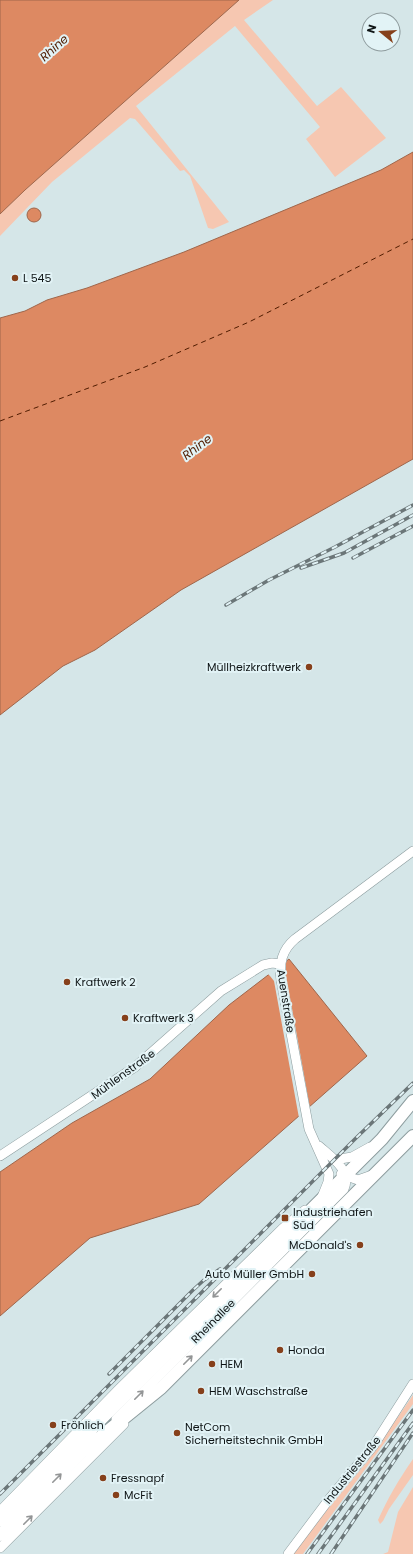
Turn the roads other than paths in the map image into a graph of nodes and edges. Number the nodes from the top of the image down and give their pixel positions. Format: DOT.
graph roads {
  1 [pos="413,851"];
  2 [pos="280,964"];
  3 [pos="413,1101"];
  4 [pos="413,1136"];
  5 [pos="382,1139"];
  6 [pos="314,1141"];
  7 [pos="0,1156"];
  8 [pos="322,1157"];
  9 [pos="334,1160"];
  10 [pos="375,1174"];
  11 [pos="345,1176"];
  12 [pos="321,1201"];
  13 [pos="159,1351"];
  14 [pos="413,1384"];
  15 [pos="161,1388"];
  16 [pos="115,1405"];
  17 [pos="82,1452"];
  18 [pos="0,1512"];
  19 [pos="0,1520"];
  20 [pos="0,1535"];
  21 [pos="0,1548"];
  22 [pos="288,1554"];
  1 -- 2 [label="street, Auenstraße"];
  2 -- 6 [label="street, Auenstraße"];
  2 -- 7 [label="street, Mühlenstraße"];
  3 -- 5 [label="main road, Rheinallee"];
  4 -- 10 [label="main road, Rheinallee"];
  5 -- 9 [label="street"];
  5 -- 11 [label="main road, Rheinallee"];
  6 -- 8 [label="street, Auenstraße"];
  6 -- 9 [label="street, Auenstraße"];
  8 -- 11 [label="street, Auenstraße"];
  8 -- 12 [label="street, Auenstraße"];
  9 -- 11 [label="street, Auenstraße"];
  10 -- 11 [label="street, Auenstraße"];
  15 -- 10 [label="main road, Rheinallee, one-way"];
  11 -- 12 [label="main road, Rheinallee"];
  17 -- 11 [label="street, Rheinallee, one-way"];
  12 -- 13 [label="street, Rheinallee, one-way"];
  12 -- 16 [label="main road, Rheinallee"];
  13 -- 16 [label="street, Rheinallee"];
  13 -- 18 [label="street, Rheinallee"];
  14 -- 22 [label="street, Industriestraße"];
  15 -- 17 [label="main road, Rheinallee"];
  21 -- 15 [label="street, Rheinallee, one-way"];
  16 -- 19 [label="main road, Rheinallee"];
  20 -- 17 [label="main road, Rheinallee, one-way"];
}
